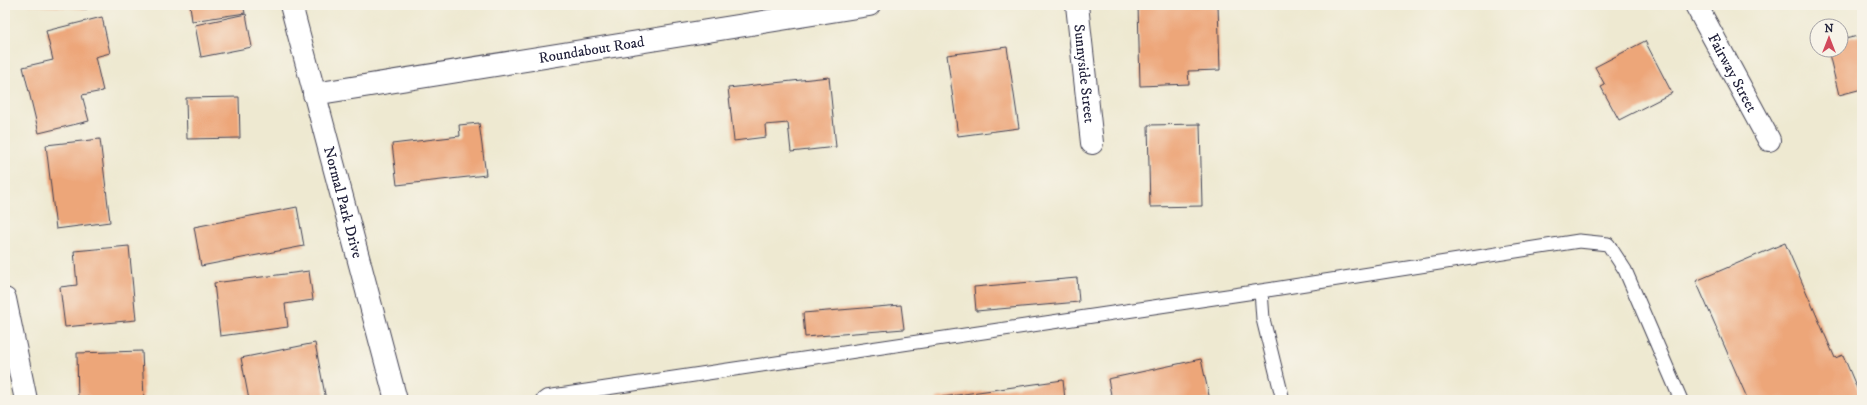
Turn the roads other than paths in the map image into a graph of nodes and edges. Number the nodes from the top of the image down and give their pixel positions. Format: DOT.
graph roads {
  1 [pos="291,5"];
  2 [pos="869,5"];
  3 [pos="1077,5"];
  4 [pos="1696,5"];
  5 [pos="314,94"];
  6 [pos="1769,140"];
  7 [pos="1092,143"];
  8 [pos="1261,291"];
  9 [pos="5,299"];
  10 [pos="26,400"];
  11 [pos="396,400"];
  12 [pos="542,400"];
  13 [pos="1283,400"];
  14 [pos="1681,400"];
  1 -- 5 [label="street, Normal Park Drive"];
  2 -- 5 [label="street, Roundabout Road"];
  3 -- 7 [label="street, Sunnyside Street"];
  4 -- 6 [label="street, Fairway Street"];
  5 -- 11 [label="street, Normal Park Drive"];
  8 -- 12 [label="lane"];
  8 -- 13 [label="lane"];
  8 -- 14 [label="lane"];
  9 -- 10 [label="street"];
}
